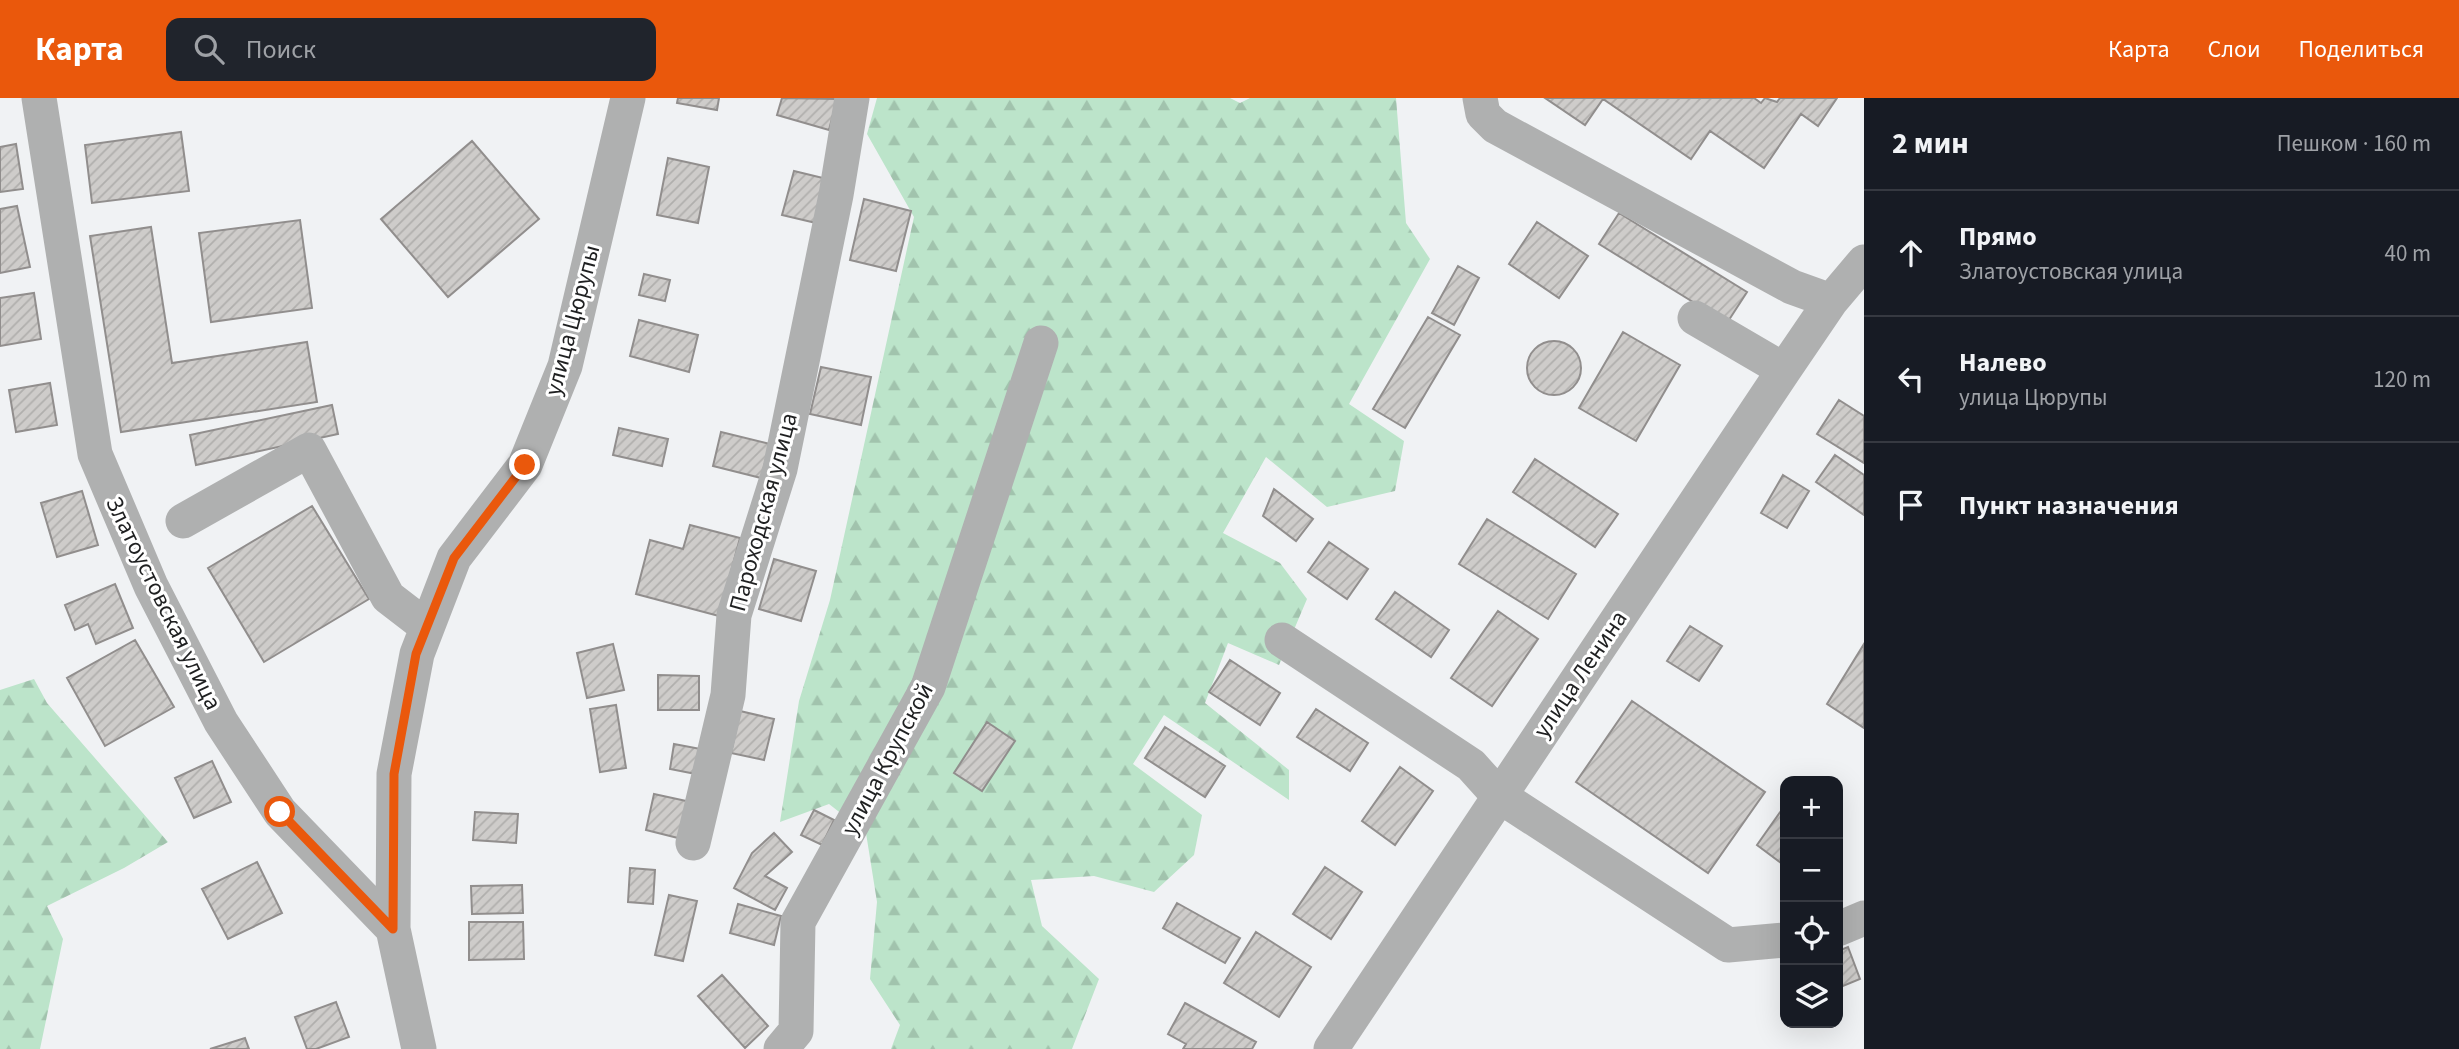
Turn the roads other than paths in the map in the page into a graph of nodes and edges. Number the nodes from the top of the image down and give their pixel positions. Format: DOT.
graph roads {
  1 [pos="39,98"];
  2 [pos="628,98"];
  3 [pos="852,98"];
  4 [pos="1480,98"];
  5 [pos="1864,237"];
  6 [pos="1864,262"];
  7 [pos="1831,301"];
  8 [pos="1695,318"];
  9 [pos="1041,343"];
  10 [pos="1784,370"];
  11 [pos="183,520"];
  12 [pos="427,627"];
  13 [pos="1282,640"];
  14 [pos="1498,795"];
  15 [pos="693,843"];
  16 [pos="1864,918"];
  17 [pos="1843,927"];
  18 [pos="393,929"];
  19 [pos="1780,940"];
  20 [pos="419,1049"];
  21 [pos="781,1049"];
  22 [pos="1331,1049"];
  1 -- 18 [label="street, Златоустовская улица"];
  2 -- 12 [label="street, улица Цюрупы"];
  3 -- 15 [label="street, Пароходская улица"];
  4 -- 7 [label="street"];
  5 -- 7 [label="street, улица Ленина"];
  6 -- 7 [label="street, улица Ленина"];
  7 -- 10 [label="street, улица Ленина"];
  8 -- 10 [label="street"];
  9 -- 21 [label="street, улица Крупской"];
  10 -- 14 [label="street, улица Ленина"];
  11 -- 12 [label="street"];
  12 -- 18 [label="street, улица Цюрупы"];
  13 -- 14 [label="street"];
  14 -- 19 [label="street"];
  14 -- 22 [label="street, улица Ленина"];
  16 -- 17 [label="street"];
  18 -- 20 [label="street"];
}
